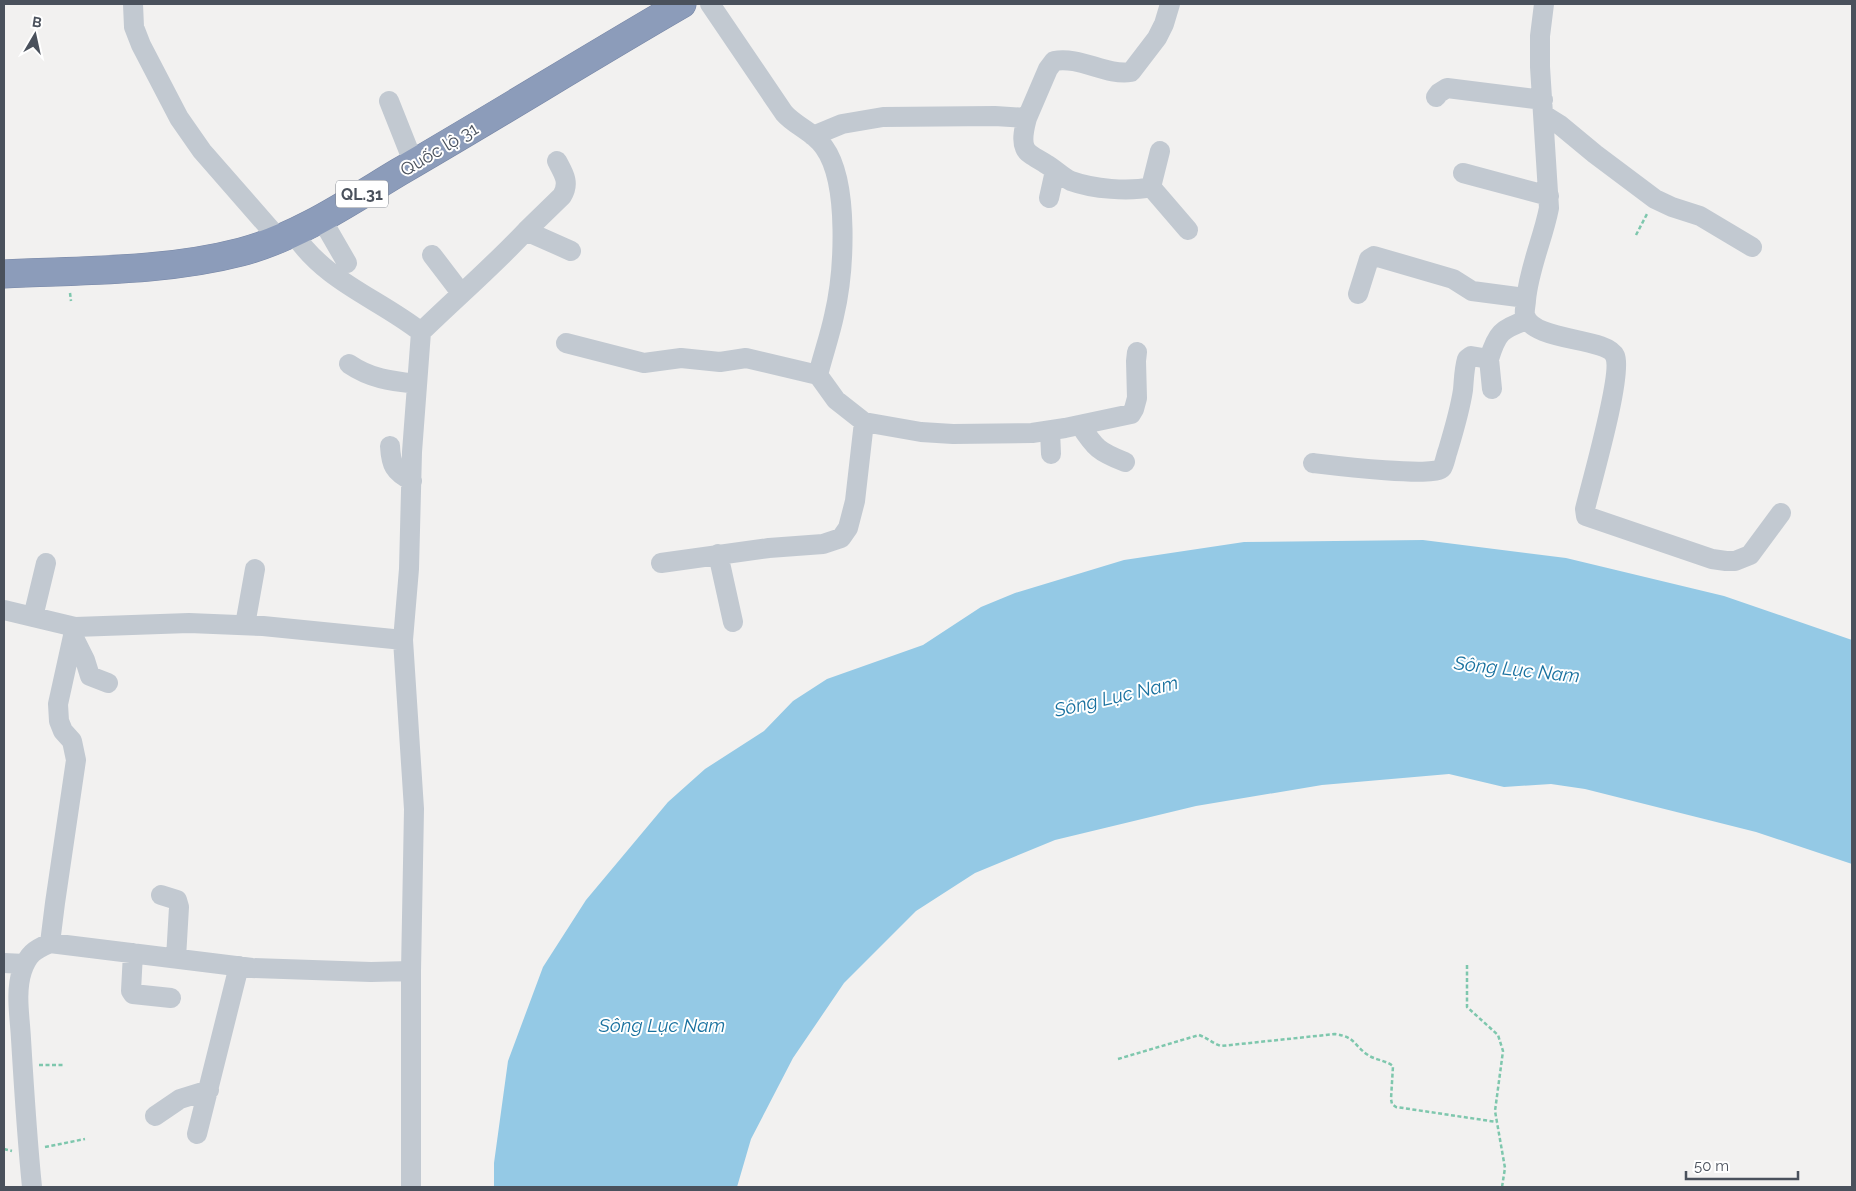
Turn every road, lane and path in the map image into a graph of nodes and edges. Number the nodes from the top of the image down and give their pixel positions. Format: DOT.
graph roads {
  1 [pos="133,4"];
  2 [pos="682,4"];
  3 [pos="710,4"];
  4 [pos="1170,4"];
  5 [pos="1544,4"];
  6 [pos="1436,97"];
  7 [pos="389,101"];
  8 [pos="1543,107"];
  9 [pos="1027,118"];
  10 [pos="813,136"];
  11 [pos="1160,151"];
  12 [pos="557,161"];
  13 [pos="414,164"];
  14 [pos="1055,171"];
  15 [pos="1463,173"];
  16 [pos="1151,187"];
  17 [pos="1550,196"];
  18 [pos="1049,198"];
  19 [pos="1654,199"];
  20 [pos="321,218"];
  21 [pos="1188,230"];
  22 [pos="526,231"];
  23 [pos="1636,235"];
  24 [pos="286,236"];
  25 [pos="1752,247"];
  26 [pos="571,251"];
  27 [pos="432,255"];
  28 [pos="347,263"];
  29 [pos="4,274"];
  30 [pos="460,293"];
  31 [pos="1358,294"];
  32 [pos="1526,298"];
  33 [pos="1527,320"];
  34 [pos="421,332"];
  35 [pos="566,343"];
  36 [pos="1137,352"];
  37 [pos="1489,359"];
  38 [pos="349,364"];
  39 [pos="818,375"];
  40 [pos="417,384"];
  41 [pos="1492,389"];
  42 [pos="864,422"];
  43 [pos="1080,425"];
  44 [pos="1050,431"];
  45 [pos="390,446"];
  46 [pos="1051,454"];
  47 [pos="1125,462"];
  48 [pos="1313,463"];
  49 [pos="412,481"];
  50 [pos="1781,513"];
  51 [pos="718,554"];
  52 [pos="46,563"];
  53 [pos="660,563"];
  54 [pos="254,568"];
  55 [pos="4,610"];
  56 [pos="33,617"];
  57 [pos="733,622"];
  58 [pos="245,625"];
  59 [pos="74,632"];
  60 [pos="403,640"];
  61 [pos="108,683"];
  62 [pos="161,895"];
  63 [pos="50,943"];
  64 [pos="133,953"];
  65 [pos="176,958"];
  66 [pos="4,963"];
  67 [pos="25,964"];
  68 [pos="1467,965"];
  69 [pos="238,966"];
  70 [pos="411,971"];
  71 [pos="6,992"];
  72 [pos="171,998"];
  73 [pos="20,1017"];
  74 [pos="1118,1059"];
  75 [pos="22,1065"];
  76 [pos="65,1065"];
  77 [pos="209,1090"];
  78 [pos="156,1116"];
  79 [pos="1497,1122"];
  80 [pos="197,1134"];
  81 [pos="32,1187"];
  82 [pos="411,1187"];
  83 [pos="1502,1187"];
  1 -- 24 [label="street"];
  2 -- 13 [label="highway, Quốc lộ 31 / QL.31"];
  3 -- 10 [label="street"];
  4 -- 9 [label="street"];
  5 -- 8 [label="street"];
  6 -- 8 [label="street"];
  7 -- 13 [label="street"];
  8 -- 17 [label="street"];
  8 -- 19 [label="street"];
  9 -- 10 [label="street"];
  9 -- 14 [label="street"];
  10 -- 39 [label="street"];
  11 -- 16 [label="street"];
  12 -- 22 [label="street"];
  13 -- 20 [label="highway, Quốc lộ 31 / QL.31"];
  14 -- 16 [label="street"];
  14 -- 18 [label="street"];
  15 -- 17 [label="street"];
  16 -- 21 [label="street"];
  17 -- 32 [label="street"];
  19 -- 23 [label="path"];
  19 -- 25 [label="street"];
  20 -- 24 [label="highway, Quốc lộ 31 / QL.31"];
  20 -- 28 [label="street"];
  22 -- 26 [label="street"];
  22 -- 30 [label="street"];
  24 -- 29 [label="highway, Quốc lộ 31 / QL.31"];
  24 -- 34 [label="street"];
  27 -- 30 [label="street"];
  30 -- 34 [label="street"];
  31 -- 32 [label="street"];
  32 -- 33 [label="street"];
  33 -- 37 [label="street"];
  33 -- 50 [label="street"];
  34 -- 40 [label="street"];
  35 -- 39 [label="street"];
  36 -- 43 [label="street"];
  37 -- 41 [label="street"];
  37 -- 48 [label="street"];
  38 -- 40 [label="street"];
  39 -- 42 [label="street"];
  40 -- 49 [label="street"];
  42 -- 44 [label="street"];
  42 -- 51 [label="street"];
  43 -- 44 [label="street"];
  43 -- 47 [label="street"];
  44 -- 46 [label="street"];
  45 -- 49 [label="street"];
  49 -- 60 [label="street"];
  51 -- 53 [label="street"];
  51 -- 57 [label="street"];
  52 -- 56 [label="street"];
  54 -- 58 [label="street"];
  55 -- 56 [label="street"];
  56 -- 59 [label="street"];
  58 -- 59 [label="street"];
  58 -- 60 [label="street"];
  59 -- 61 [label="street"];
  59 -- 63 [label="street"];
  60 -- 70 [label="street"];
  62 -- 65 [label="street"];
  63 -- 64 [label="street"];
  63 -- 67 [label="street"];
  64 -- 65 [label="street"];
  64 -- 72 [label="street"];
  65 -- 69 [label="street"];
  66 -- 67 [label="street"];
  67 -- 73 [label="street"];
  68 -- 79 [label="path"];
  69 -- 70 [label="street"];
  69 -- 77 [label="street"];
  70 -- 82 [label="street"];
  71 -- 73 [label="street"];
  73 -- 75 [label="street"];
  74 -- 79 [label="path"];
  75 -- 76 [label="path"];
  75 -- 81 [label="street"];
  77 -- 78 [label="street"];
  77 -- 80 [label="street"];
  79 -- 83 [label="path"];
}
